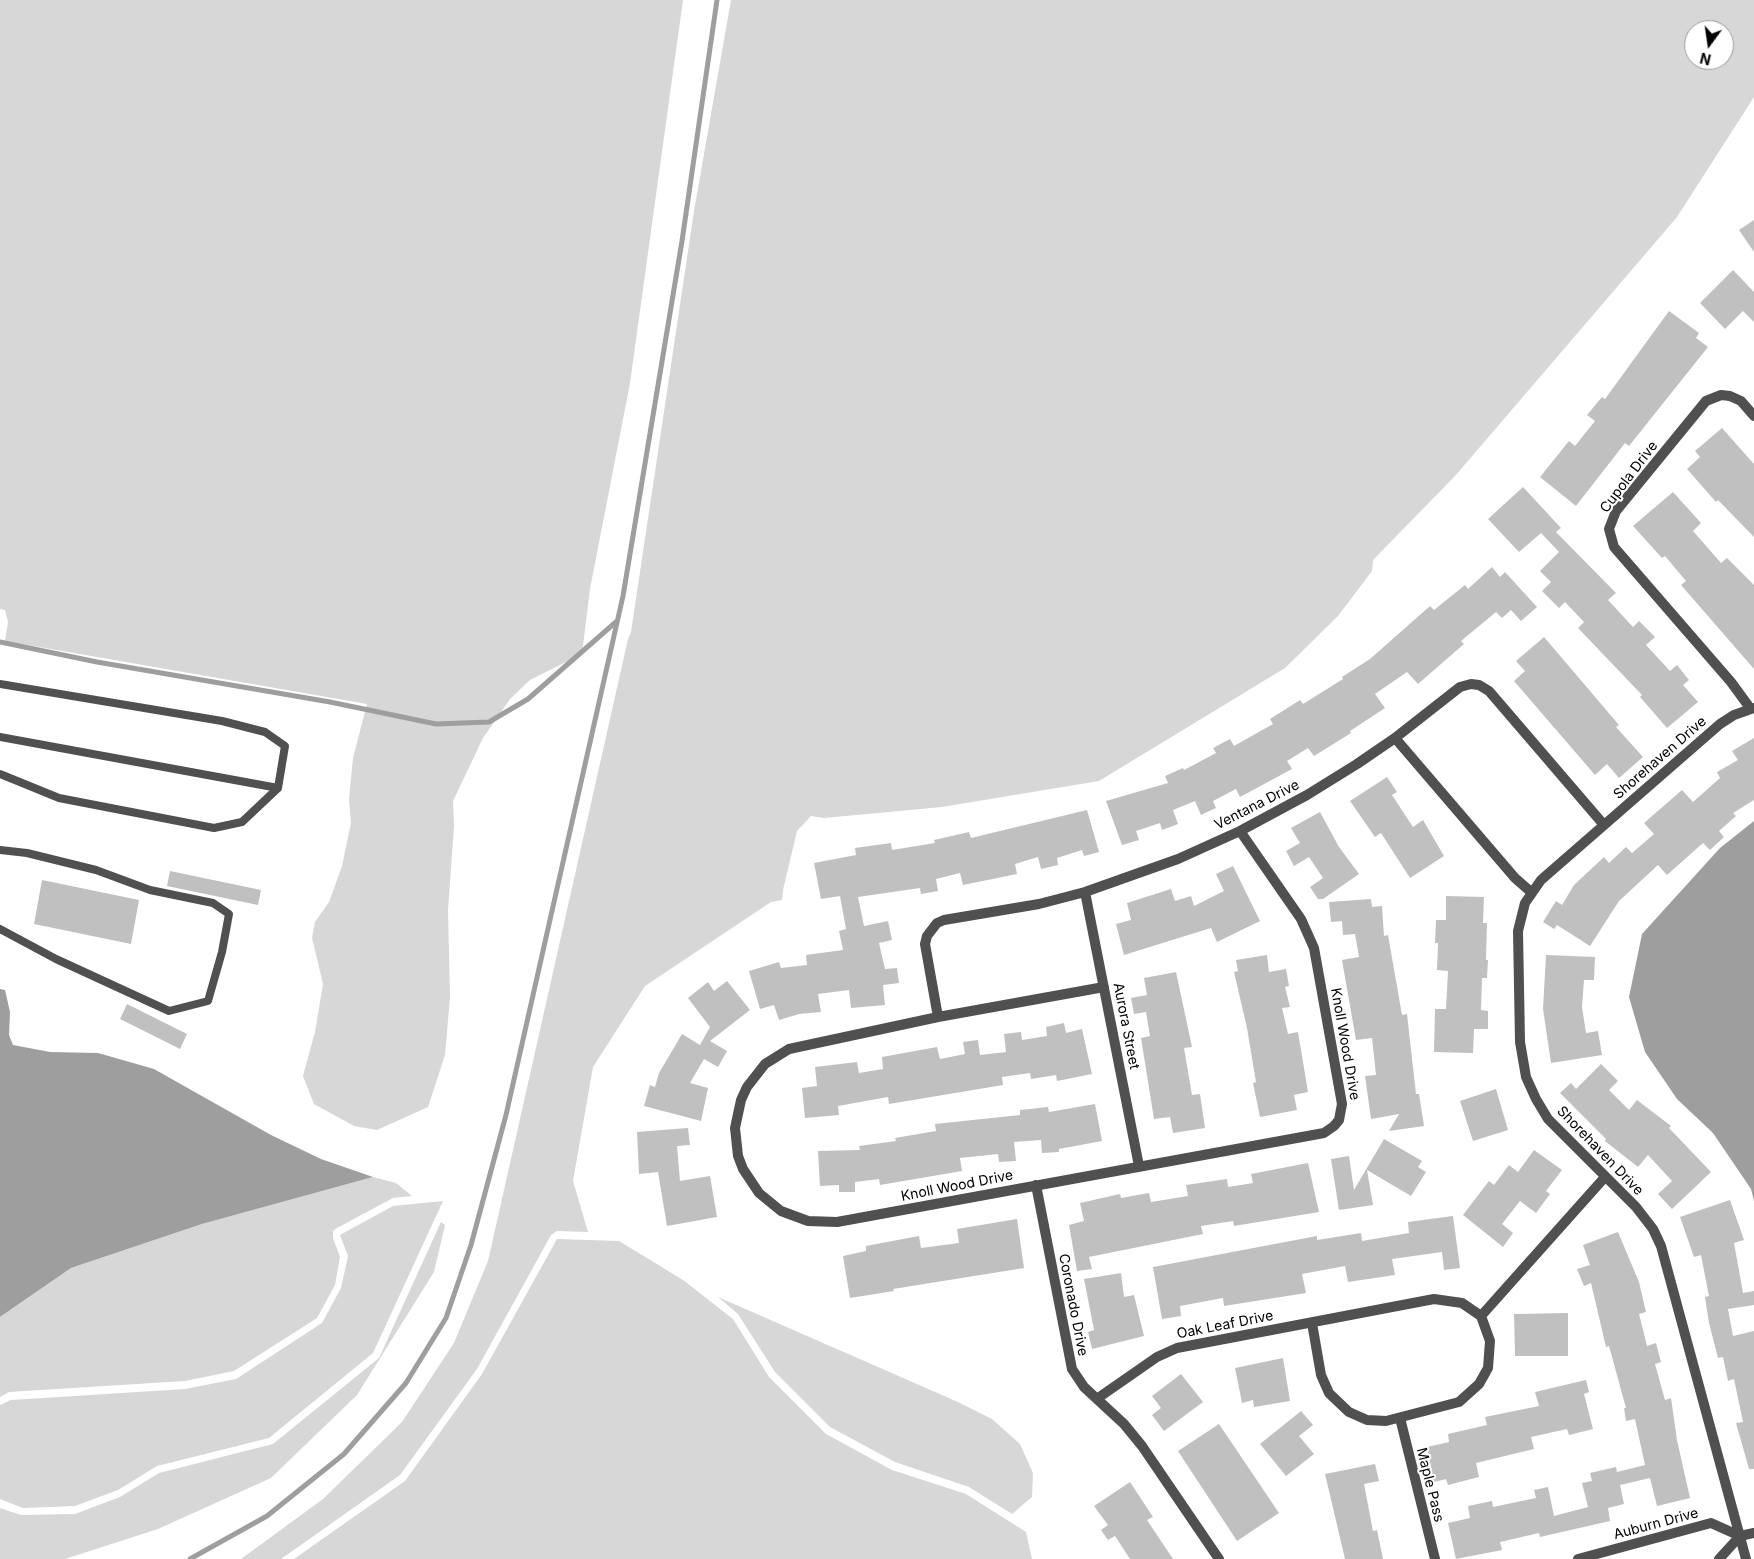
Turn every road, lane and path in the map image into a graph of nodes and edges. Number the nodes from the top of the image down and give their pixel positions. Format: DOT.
graph roads {
  1 [pos="1754,416"];
  2 [pos="0,684"];
  3 [pos="1752,708"];
  4 [pos="0,737"];
  5 [pos="1395,738"];
  6 [pos="0,774"];
  7 [pos="278,788"];
  8 [pos="1604,825"];
  9 [pos="1240,831"];
  10 [pos="0,850"];
  11 [pos="1086,892"];
  12 [pos="1531,892"];
  13 [pos="0,929"];
  14 [pos="1104,988"];
  15 [pos="938,1017"];
  16 [pos="1139,1166"];
  17 [pos="1606,1177"];
  18 [pos="1036,1185"];
  19 [pos="1481,1316"];
  20 [pos="1312,1322"];
  21 [pos="1098,1398"];
  22 [pos="1400,1418"];
  23 [pos="1754,1533"];
  24 [pos="1740,1536"];
  25 [pos="1219,1559"];
  26 [pos="1435,1559"];
  27 [pos="1578,1559"];
  28 [pos="1719,1559"];
  29 [pos="1746,1559"];
  1 -- 3 [label="street, Cupola Drive"];
  2 -- 7 [label="lane"];
  3 -- 8 [label="street, Shorehaven Drive"];
  4 -- 7 [label="lane"];
  5 -- 8 [label="street, Ventana Drive"];
  5 -- 9 [label="street, Ventana Drive"];
  5 -- 12 [label="street"];
  6 -- 7 [label="lane"];
  8 -- 12 [label="street, Shorehaven Drive"];
  9 -- 11 [label="street, Ventana Drive"];
  9 -- 16 [label="street, Knoll Wood Drive"];
  10 -- 13 [label="lane"];
  11 -- 14 [label="street, Aurora Street"];
  11 -- 15 [label="street, Ventana Drive"];
  12 -- 17 [label="street, Shorehaven Drive"];
  14 -- 15 [label="street, Knoll Wood Drive"];
  14 -- 16 [label="street, Aurora Street"];
  15 -- 18 [label="street, Knoll Wood Drive"];
  16 -- 18 [label="street, Knoll Wood Drive"];
  17 -- 19 [label="street"];
  17 -- 24 [label="street, Shorehaven Drive"];
  18 -- 21 [label="street, Coronado Drive"];
  19 -- 20 [label="street, Oak Leaf Drive"];
  19 -- 22 [label="street"];
  20 -- 21 [label="street, Oak Leaf Drive"];
  20 -- 22 [label="street"];
  21 -- 25 [label="street, Coronado Drive"];
  22 -- 26 [label="street, Maple Pass"];
  23 -- 24 [label="street"];
  24 -- 27 [label="street, Auburn Drive"];
  24 -- 28 [label="street"];
  24 -- 29 [label="street, Shorehaven Drive"];
}
